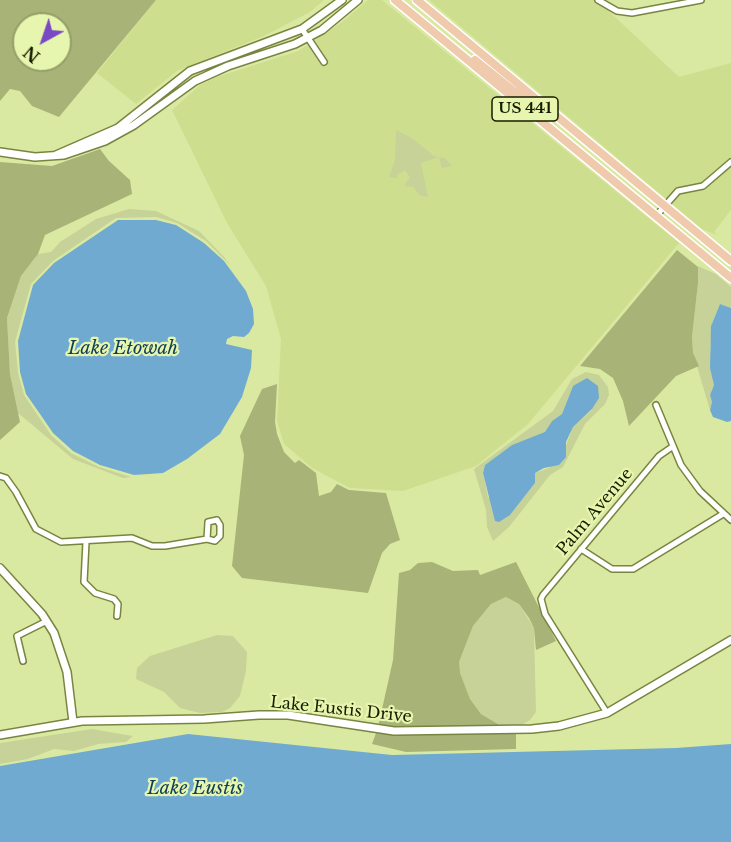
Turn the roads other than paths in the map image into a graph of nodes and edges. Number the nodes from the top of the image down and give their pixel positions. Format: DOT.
graph roads {
  1 [pos="342,0"];
  2 [pos="358,0"];
  3 [pos="395,0"];
  4 [pos="417,0"];
  5 [pos="598,0"];
  6 [pos="701,0"];
  7 [pos="302,29"];
  8 [pos="308,38"];
  9 [pos="447,44"];
  10 [pos="324,63"];
  11 [pos="528,94"];
  12 [pos="0,152"];
  13 [pos="56,155"];
  14 [pos="731,162"];
  15 [pos="665,206"];
  16 [pos="656,216"];
  17 [pos="731,261"];
  18 [pos="731,278"];
  19 [pos="656,405"];
  20 [pos="672,447"];
  21 [pos="0,476"];
  22 [pos="723,514"];
  23 [pos="731,520"];
  24 [pos="207,539"];
  25 [pos="86,543"];
  26 [pos="581,549"];
  27 [pos="0,568"];
  28 [pos="117,616"];
  29 [pos="47,621"];
  30 [pos="731,640"];
  31 [pos="23,661"];
  32 [pos="607,713"];
  33 [pos="73,722"];
  34 [pos="0,735"];
  1 -- 7 [label="street"];
  2 -- 8 [label="street"];
  3 -- 9 [label="main road, US 441"];
  4 -- 11 [label="main road, US 441"];
  5 -- 6 [label="street"];
  7 -- 8 [label="street"];
  7 -- 13 [label="street"];
  8 -- 10 [label="street"];
  8 -- 13 [label="street"];
  9 -- 11 [label="main road"];
  9 -- 16 [label="main road, US 441"];
  11 -- 15 [label="main road, US 441"];
  12 -- 13 [label="street"];
  14 -- 15 [label="street"];
  15 -- 16 [label="street"];
  15 -- 17 [label="main road, US 441"];
  16 -- 18 [label="main road, US 441"];
  19 -- 20 [label="street"];
  20 -- 22 [label="street"];
  20 -- 26 [label="street, Palm Avenue"];
  21 -- 25 [label="street"];
  22 -- 23 [label="street"];
  22 -- 26 [label="street"];
  24 -- 25 [label="street"];
  25 -- 28 [label="street"];
  26 -- 32 [label="street, Palm Avenue"];
  27 -- 29 [label="street"];
  29 -- 31 [label="street"];
  29 -- 33 [label="street"];
  30 -- 32 [label="street, Lake Eustis Drive"];
  32 -- 33 [label="street, Lake Eustis Drive"];
  33 -- 34 [label="street, Lake Eustis Drive"];
}
